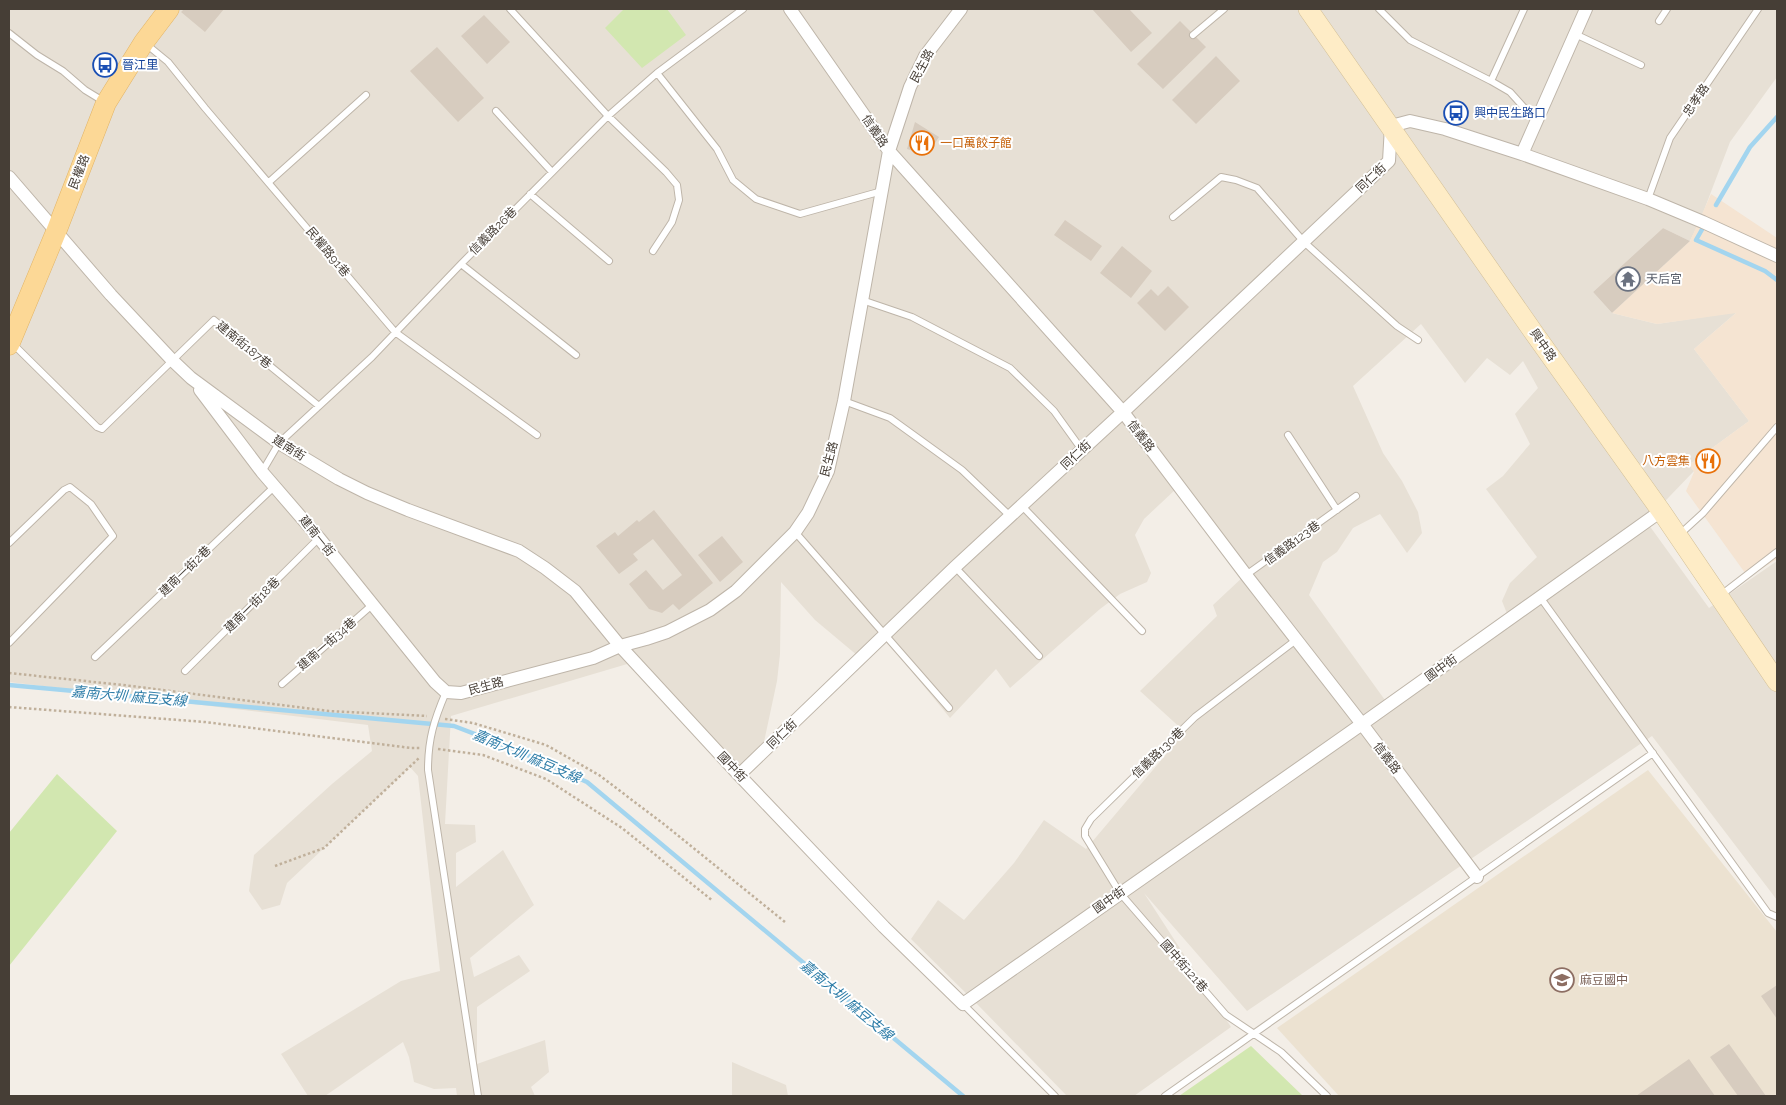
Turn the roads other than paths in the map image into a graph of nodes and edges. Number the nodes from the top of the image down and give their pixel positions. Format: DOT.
graph roads {
  1 [pos="169,9"];
  2 [pos="510,9"];
  3 [pos="743,9"];
  4 [pos="790,9"];
  5 [pos="961,9"];
  6 [pos="1224,9"];
  7 [pos="1308,9"];
  8 [pos="1379,9"];
  9 [pos="1524,9"];
  10 [pos="1586,9"];
  11 [pos="1667,9"];
  12 [pos="1758,9"];
  13 [pos="1659,21"];
  14 [pos="9,33"];
  15 [pos="1192,34"];
  16 [pos="1575,34"];
  17 [pos="144,42"];
  18 [pos="1642,65"];
  19 [pos="657,73"];
  20 [pos="1491,80"];
  21 [pos="366,95"];
  22 [pos="106,103"];
  23 [pos="496,111"];
  24 [pos="608,116"];
  25 [pos="1536,121"];
  26 [pos="1390,126"];
  27 [pos="889,151"];
  28 [pos="1522,154"];
  29 [pos="552,172"];
  30 [pos="9,177"];
  31 [pos="269,182"];
  32 [pos="883,190"];
  33 [pos="530,194"];
  34 [pos="1648,199"];
  35 [pos="1173,217"];
  36 [pos="56,232"];
  37 [pos="1304,242"];
  38 [pos="653,250"];
  39 [pos="1777,256"];
  40 [pos="609,261"];
  41 [pos="461,264"];
  42 [pos="862,300"];
  43 [pos="394,332"];
  44 [pos="1418,340"];
  45 [pos="9,342"];
  46 [pos="576,355"];
  47 [pos="172,360"];
  48 [pos="191,378"];
  49 [pos="844,401"];
  50 [pos="319,406"];
  51 [pos="1123,412"];
  52 [pos="1777,427"];
  53 [pos="1288,435"];
  54 [pos="537,436"];
  55 [pos="279,443"];
  56 [pos="1082,450"];
  57 [pos="262,472"];
  58 [pos="274,486"];
  59 [pos="1356,496"];
  60 [pos="1022,506"];
  61 [pos="1337,510"];
  62 [pos="1661,511"];
  63 [pos="1010,516"];
  64 [pos="795,532"];
  65 [pos="1678,536"];
  66 [pos="319,538"];
  67 [pos="9,543"];
  68 [pos="1777,552"];
  69 [pos="955,567"];
  70 [pos="1246,575"];
  71 [pos="1540,597"];
  72 [pos="1719,597"];
  73 [pos="372,605"];
  74 [pos="1142,631"];
  75 [pos="884,636"];
  76 [pos="1296,640"];
  77 [pos="9,643"];
  78 [pos="620,646"];
  79 [pos="1039,656"];
  80 [pos="95,657"];
  81 [pos="185,671"];
  82 [pos="1777,682"];
  83 [pos="282,684"];
  84 [pos="446,692"];
  85 [pos="949,708"];
  86 [pos="1362,724"];
  87 [pos="1653,753"];
  88 [pos="739,775"];
  89 [pos="1477,877"];
  90 [pos="1120,893"];
  91 [pos="1777,917"];
  92 [pos="963,1004"];
  93 [pos="1255,1033"];
  94 [pos="478,1096"];
  95 [pos="1055,1096"];
  96 [pos="1165,1096"];
  97 [pos="1327,1096"];
  1 -- 17 [label="main road, 民權路"];
  2 -- 24 [label="lane"];
  3 -- 19 [label="lane, 信義路26巷"];
  4 -- 27 [label="street, 信義路"];
  5 -- 27 [label="street, 民生路"];
  6 -- 15 [label="lane"];
  7 -- 26 [label="main road, 興中路"];
  8 -- 20 [label="lane"];
  9 -- 20 [label="lane"];
  10 -- 16 [label="street"];
  11 -- 13 [label="lane"];
  12 -- 34 [label="lane, 忠孝路"];
  14 -- 22 [label="lane"];
  16 -- 18 [label="lane"];
  16 -- 25 [label="street"];
  17 -- 22 [label="main road, 民權路"];
  17 -- 31 [label="lane, 民權路91巷"];
  19 -- 24 [label="lane, 信義路26巷"];
  19 -- 32 [label="lane"];
  20 -- 25 [label="lane"];
  21 -- 31 [label="lane"];
  22 -- 36 [label="main road, 民權路"];
  23 -- 29 [label="lane"];
  24 -- 29 [label="lane, 信義路26巷"];
  24 -- 38 [label="lane"];
  25 -- 28 [label="street"];
  26 -- 28 [label="street"];
  26 -- 37 [label="street, 同仁街"];
  26 -- 62 [label="main road, 興中路"];
  27 -- 32 [label="street, 民生路"];
  27 -- 51 [label="street, 信義路"];
  28 -- 34 [label="street"];
  29 -- 33 [label="lane, 信義路26巷"];
  30 -- 36 [label="street, 建南街"];
  31 -- 43 [label="lane, 民權路91巷"];
  32 -- 42 [label="street, 民生路"];
  33 -- 40 [label="lane"];
  33 -- 41 [label="lane, 信義路26巷"];
  34 -- 39 [label="street"];
  35 -- 37 [label="lane"];
  36 -- 45 [label="main road, 民權路"];
  36 -- 47 [label="street, 建南街"];
  37 -- 44 [label="lane"];
  37 -- 51 [label="street, 同仁街"];
  41 -- 43 [label="lane, 信義路26巷"];
  41 -- 46 [label="lane"];
  42 -- 49 [label="street, 民生路"];
  42 -- 56 [label="lane"];
  43 -- 50 [label="lane, 信義路26巷"];
  43 -- 54 [label="lane, 民權路91巷"];
  45 -- 47 [label="lane"];
  47 -- 48 [label="street, 建南街"];
  47 -- 50 [label="lane, 建南街187巷"];
  48 -- 55 [label="street, 建南街"];
  48 -- 57 [label="street, 建南一街"];
  49 -- 63 [label="lane"];
  49 -- 64 [label="street, 民生路"];
  50 -- 55 [label="lane, 信義路26巷"];
  51 -- 56 [label="street, 同仁街"];
  51 -- 70 [label="street, 信義路"];
  52 -- 65 [label="lane"];
  53 -- 61 [label="lane"];
  55 -- 57 [label="lane, 信義路26巷"];
  55 -- 78 [label="street, 建南街"];
  56 -- 60 [label="street, 同仁街"];
  57 -- 58 [label="street, 建南一街"];
  58 -- 66 [label="street, 建南一街"];
  58 -- 80 [label="lane, 建南一街2巷"];
  59 -- 61 [label="lane, 信義路123巷"];
  60 -- 63 [label="street, 同仁街"];
  60 -- 74 [label="lane"];
  61 -- 70 [label="lane, 信義路123巷"];
  62 -- 65 [label="main road, 興中路"];
  62 -- 71 [label="street, 國中街"];
  63 -- 69 [label="street, 同仁街"];
  64 -- 75 [label="lane"];
  64 -- 78 [label="street, 民生路"];
  65 -- 72 [label="main road, 興中路"];
  66 -- 73 [label="street, 建南一街"];
  66 -- 81 [label="lane, 建南一街18巷"];
  67 -- 77 [label="lane"];
  68 -- 72 [label="lane"];
  69 -- 75 [label="street, 同仁街"];
  69 -- 79 [label="lane"];
  70 -- 76 [label="street, 信義路"];
  71 -- 86 [label="street, 國中街"];
  71 -- 87 [label="lane"];
  72 -- 82 [label="main road, 興中路"];
  73 -- 83 [label="lane, 建南一街34巷"];
  73 -- 84 [label="street, 建南一街"];
  75 -- 85 [label="lane"];
  75 -- 88 [label="street, 同仁街"];
  76 -- 86 [label="street, 信義路"];
  76 -- 90 [label="lane, 信義路130巷"];
  78 -- 84 [label="street, 民生路"];
  78 -- 88 [label="street, 國中街"];
  84 -- 94 [label="lane"];
  86 -- 89 [label="street, 信義路"];
  86 -- 90 [label="street, 國中街"];
  87 -- 89 [label="lane"];
  87 -- 91 [label="lane"];
  88 -- 92 [label="street, 國中街"];
  89 -- 93 [label="lane"];
  90 -- 92 [label="street, 國中街"];
  90 -- 93 [label="lane, 國中街121巷"];
  92 -- 95 [label="lane"];
  93 -- 96 [label="lane"];
  93 -- 97 [label="lane, 國中街121巷"];
}
